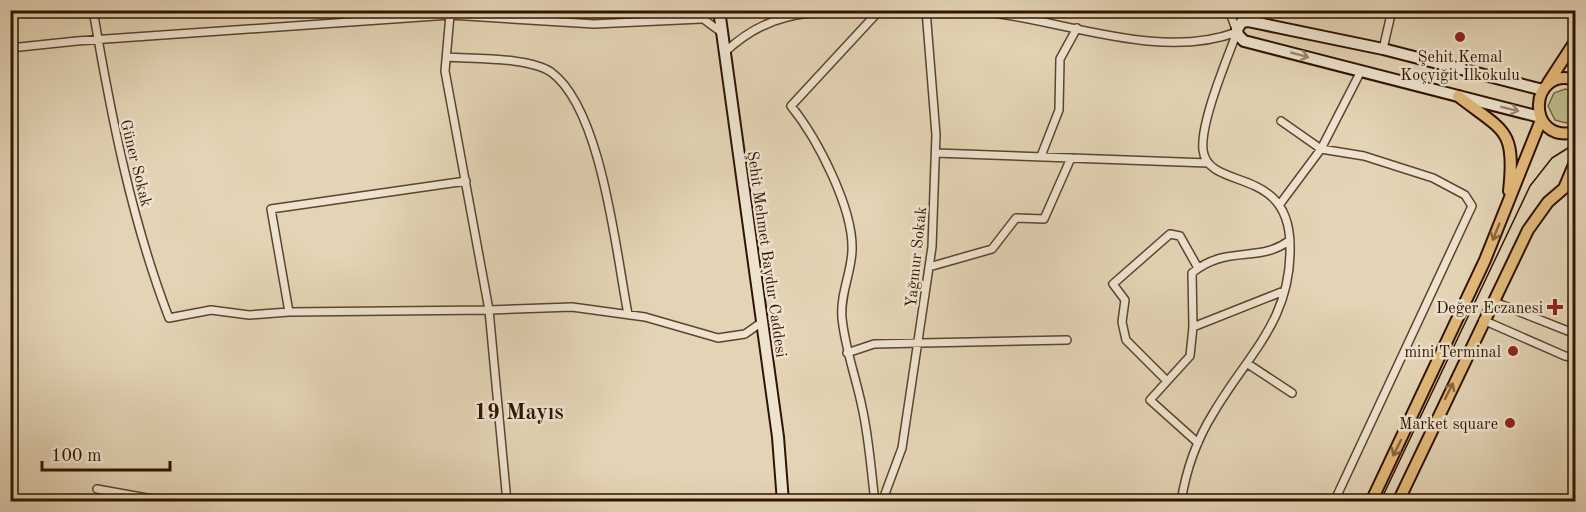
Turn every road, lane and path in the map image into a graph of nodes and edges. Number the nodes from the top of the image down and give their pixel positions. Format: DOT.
graph roads {
  1 [pos="93,10"];
  2 [pos="691,10"];
  3 [pos="719,10"];
  4 [pos="1229,10"];
  5 [pos="1392,10"];
  6 [pos="926,11"];
  7 [pos="878,12"];
  8 [pos="450,15"];
  9 [pos="701,19"];
  10 [pos="1077,28"];
  11 [pos="721,32"];
  12 [pos="1240,36"];
  13 [pos="98,39"];
  14 [pos="1575,40"];
  15 [pos="10,48"];
  16 [pos="1383,49"];
  17 [pos="724,53"];
  18 [pos="447,57"];
  19 [pos="1361,71"];
  20 [pos="1575,80"];
  21 [pos="1545,88"];
  22 [pos="1458,96"];
  23 [pos="1541,118"];
  24 [pos="1281,121"];
  25 [pos="1575,132"];
  26 [pos="1321,149"];
  27 [pos="936,153"];
  28 [pos="1041,156"];
  29 [pos="1071,158"];
  30 [pos="1575,160"];
  31 [pos="1208,163"];
  32 [pos="1575,178"];
  33 [pos="466,181"];
  34 [pos="1565,186"];
  35 [pos="1280,204"];
  36 [pos="1506,207"];
  37 [pos="1290,240"];
  38 [pos="929,267"];
  39 [pos="1198,268"];
  40 [pos="1284,291"];
  41 [pos="1492,301"];
  42 [pos="489,310"];
  43 [pos="289,312"];
  44 [pos="628,314"];
  45 [pos="1483,320"];
  46 [pos="762,322"];
  47 [pos="1193,327"];
  48 [pos="1575,332"];
  49 [pos="1067,340"];
  50 [pos="918,344"];
  51 [pos="847,354"];
  52 [pos="1575,358"];
  53 [pos="1248,364"];
  54 [pos="1167,381"];
  55 [pos="1292,393"];
  56 [pos="1198,443"];
  57 [pos="97,489"];
  58 [pos="165,501"];
  59 [pos="507,501"];
  60 [pos="783,501"];
  61 [pos="875,501"];
  62 [pos="882,501"];
  63 [pos="1180,501"];
  64 [pos="1334,501"];
  65 [pos="1371,501"];
  66 [pos="1398,501"];
  1 -- 13 [label="street, Güner Sokak"];
  2 -- 9 [label="street"];
  3 -- 11 [label="street, Şehit Mehmet Baydur Caddesi"];
  4 -- 12 [label="street"];
  5 -- 16 [label="street"];
  6 -- 7 [label="street"];
  6 -- 10 [label="street"];
  6 -- 27 [label="street, Yağmur Sokak"];
  7 -- 17 [label="street"];
  7 -- 51 [label="street"];
  8 -- 9 [label="street"];
  8 -- 13 [label="street"];
  8 -- 18 [label="street"];
  9 -- 11 [label="street"];
  10 -- 12 [label="street"];
  10 -- 28 [label="street"];
  11 -- 17 [label="street, Şehit Mehmet Baydur Caddesi"];
  12 -- 16 [label="street"];
  12 -- 19 [label="street, one-way"];
  12 -- 31 [label="street"];
  13 -- 15 [label="street"];
  13 -- 43 [label="street, Güner Sokak"];
  14 -- 21 [label="main road"];
  16 -- 21 [label="street"];
  17 -- 46 [label="street, Şehit Mehmet Baydur Caddesi"];
  18 -- 33 [label="street"];
  18 -- 44 [label="street"];
  19 -- 22 [label="street"];
  19 -- 26 [label="street"];
  20 -- 21 [label="main road"];
  21 -- 23 [label="main road"];
  22 -- 23 [label="street, one-way"];
  22 -- 36 [label="main road"];
  23 -- 25 [label="main road"];
  23 -- 36 [label="main road"];
  24 -- 26 [label="street"];
  26 -- 35 [label="street"];
  26 -- 64 [label="street"];
  27 -- 28 [label="street"];
  27 -- 38 [label="street, Yağmur Sokak"];
  28 -- 29 [label="street"];
  29 -- 31 [label="street"];
  29 -- 38 [label="street"];
  30 -- 34 [label="main road"];
  31 -- 35 [label="street"];
  32 -- 34 [label="main road"];
  33 -- 42 [label="street"];
  33 -- 43 [label="street"];
  34 -- 41 [label="main road"];
  35 -- 37 [label="street"];
  36 -- 65 [label="main road, one-way"];
  37 -- 39 [label="street"];
  37 -- 40 [label="street"];
  38 -- 50 [label="street, Yağmur Sokak"];
  39 -- 47 [label="street"];
  39 -- 54 [label="street"];
  40 -- 47 [label="street"];
  40 -- 53 [label="street"];
  41 -- 45 [label="main road"];
  41 -- 48 [label="street"];
  42 -- 43 [label="street"];
  42 -- 44 [label="street"];
  42 -- 59 [label="street"];
  44 -- 46 [label="street"];
  45 -- 52 [label="street"];
  66 -- 45 [label="main road, one-way"];
  46 -- 60 [label="street, Şehit Mehmet Baydur Caddesi"];
  47 -- 54 [label="street"];
  49 -- 50 [label="street"];
  50 -- 51 [label="street"];
  50 -- 62 [label="street, Yağmur Sokak"];
  51 -- 61 [label="street"];
  53 -- 55 [label="street"];
  53 -- 56 [label="street"];
  54 -- 56 [label="street"];
  56 -- 63 [label="street"];
  57 -- 58 [label="street"];
}
